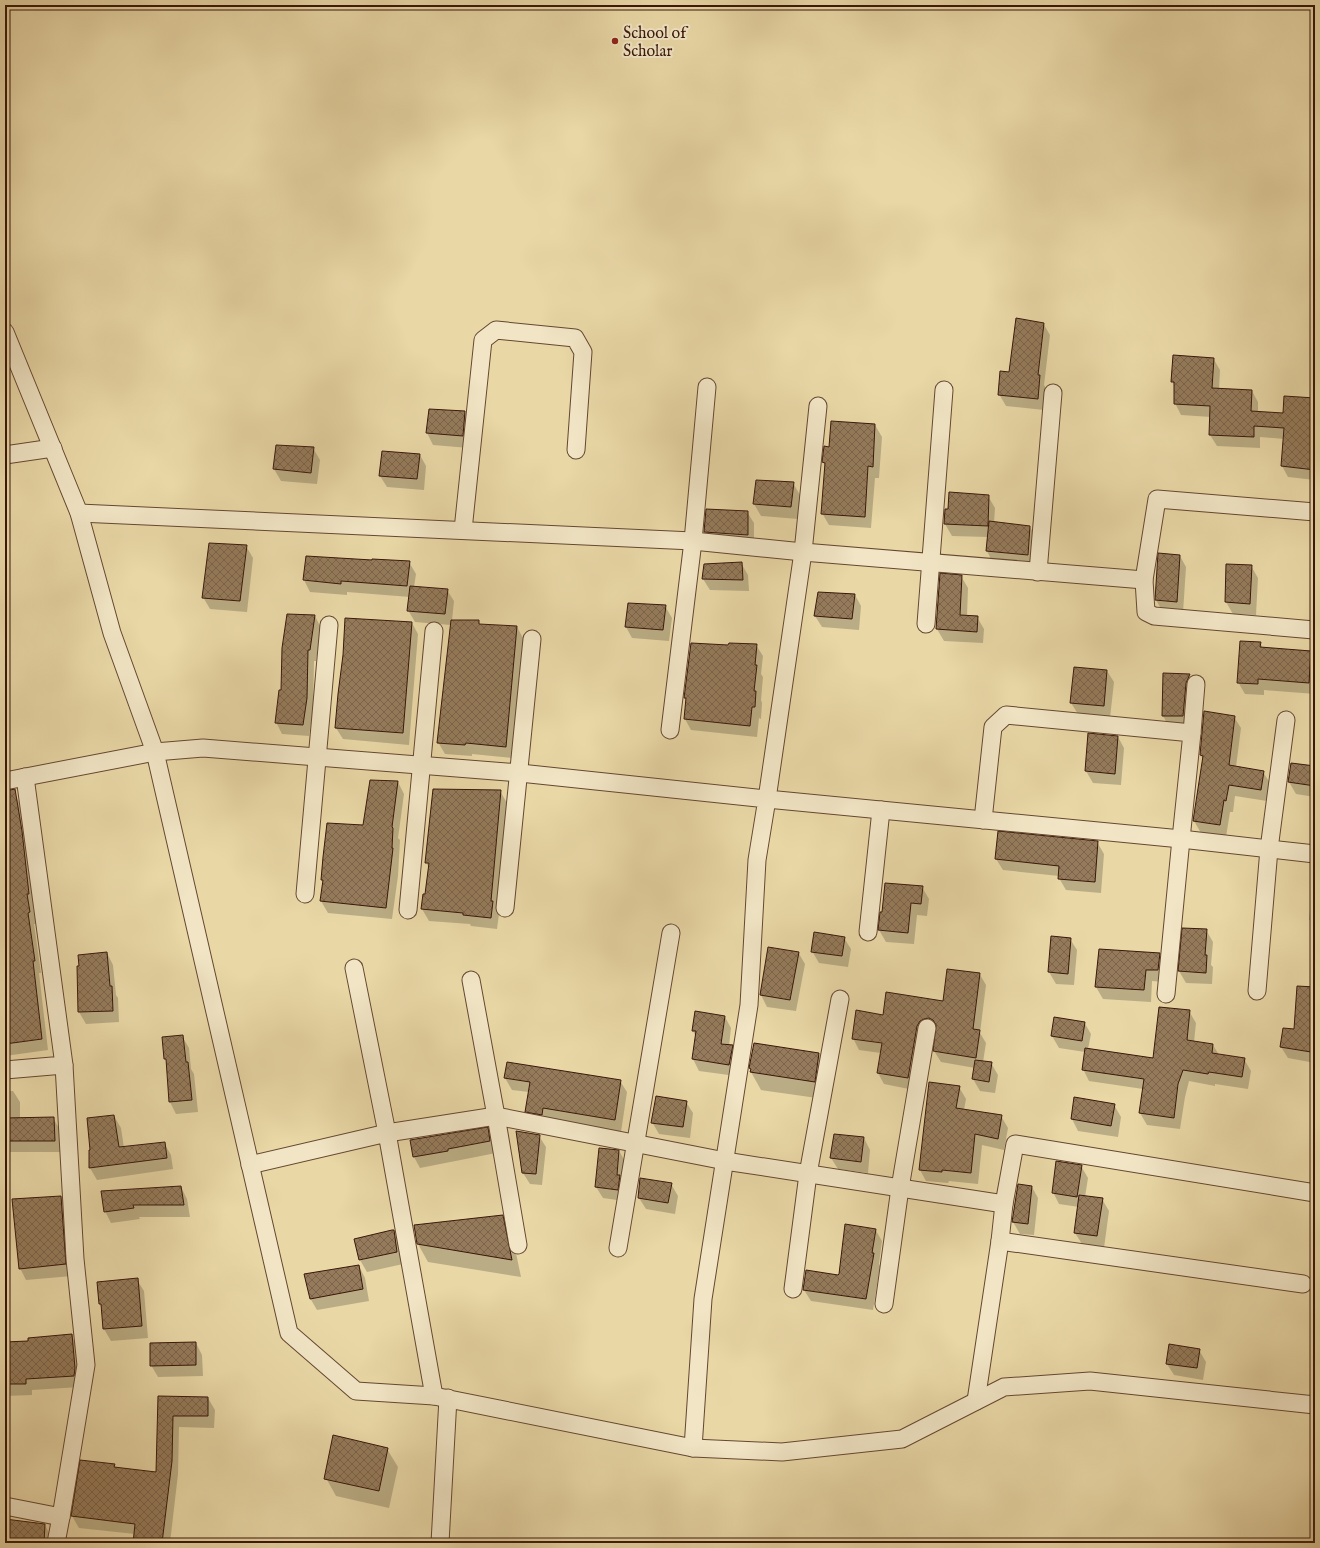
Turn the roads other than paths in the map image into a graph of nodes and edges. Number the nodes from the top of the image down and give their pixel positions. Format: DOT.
graph roads {
  1 [pos="5,332"];
  2 [pos="707,387"];
  3 [pos="944,390"];
  4 [pos="1053,393"];
  5 [pos="818,406"];
  6 [pos="53,448"];
  7 [pos="576,450"];
  8 [pos="5,455"];
  9 [pos="1315,512"];
  10 [pos="79,513"];
  11 [pos="463,530"];
  12 [pos="693,541"];
  13 [pos="803,552"];
  14 [pos="930,563"];
  15 [pos="1038,572"];
  16 [pos="1144,580"];
  17 [pos="926,624"];
  18 [pos="329,625"];
  19 [pos="1314,630"];
  20 [pos="434,631"];
  21 [pos="532,639"];
  22 [pos="1196,684"];
  23 [pos="1286,720"];
  24 [pos="670,730"];
  25 [pos="1192,733"];
  26 [pos="155,752"];
  27 [pos="318,757"];
  28 [pos="422,765"];
  29 [pos="520,773"];
  30 [pos="25,777"];
  31 [pos="5,781"];
  32 [pos="766,799"];
  33 [pos="881,810"];
  34 [pos="983,820"];
  35 [pos="1180,839"];
  36 [pos="1269,849"];
  37 [pos="1315,854"];
  38 [pos="305,894"];
  39 [pos="505,908"];
  40 [pos="408,910"];
  41 [pos="868,932"];
  42 [pos="671,933"];
  43 [pos="354,968"];
  44 [pos="471,980"];
  45 [pos="1257,991"];
  46 [pos="1166,994"];
  47 [pos="840,999"];
  48 [pos="926,1028"];
  49 [pos="64,1065"];
  50 [pos="5,1070"];
  51 [pos="496,1116"];
  52 [pos="387,1133"];
  53 [pos="636,1144"];
  54 [pos="725,1161"];
  55 [pos="250,1165"];
  56 [pos="808,1174"];
  57 [pos="900,1188"];
  58 [pos="1315,1193"];
  59 [pos="1004,1204"];
  60 [pos="1000,1241"];
  61 [pos="518,1245"];
  62 [pos="618,1248"];
  63 [pos="1303,1284"];
  64 [pos="793,1289"];
  65 [pos="884,1304"];
  66 [pos="441,1397"];
  67 [pos="976,1401"];
  68 [pos="1315,1404"];
  69 [pos="693,1448"];
  70 [pos="5,1506"];
  71 [pos="61,1517"];
  72 [pos="56,1543"];
  73 [pos="440,1543"];
  1 -- 6 [label="street"];
  2 -- 12 [label="street"];
  3 -- 14 [label="street"];
  4 -- 15 [label="street"];
  5 -- 13 [label="street"];
  6 -- 8 [label="street"];
  6 -- 10 [label="street"];
  7 -- 11 [label="street"];
  9 -- 16 [label="street"];
  10 -- 11 [label="street"];
  10 -- 26 [label="street"];
  11 -- 12 [label="street"];
  12 -- 13 [label="street"];
  12 -- 24 [label="street"];
  13 -- 14 [label="street"];
  13 -- 32 [label="street"];
  14 -- 15 [label="street"];
  14 -- 17 [label="street"];
  15 -- 16 [label="street"];
  16 -- 19 [label="street"];
  18 -- 27 [label="street"];
  20 -- 28 [label="street"];
  21 -- 29 [label="street"];
  22 -- 25 [label="street"];
  23 -- 36 [label="street"];
  25 -- 34 [label="street"];
  25 -- 35 [label="street"];
  26 -- 27 [label="street"];
  26 -- 30 [label="street"];
  26 -- 55 [label="street"];
  27 -- 28 [label="street"];
  27 -- 38 [label="street"];
  28 -- 29 [label="street"];
  28 -- 40 [label="street"];
  29 -- 32 [label="street"];
  29 -- 39 [label="street"];
  30 -- 31 [label="street"];
  30 -- 49 [label="street"];
  32 -- 33 [label="street"];
  32 -- 54 [label="street"];
  33 -- 34 [label="street"];
  33 -- 41 [label="street"];
  34 -- 35 [label="street"];
  35 -- 36 [label="street"];
  35 -- 46 [label="street"];
  36 -- 37 [label="street"];
  36 -- 45 [label="street"];
  42 -- 53 [label="street"];
  43 -- 52 [label="street"];
  44 -- 51 [label="street"];
  47 -- 56 [label="street"];
  48 -- 57 [label="street"];
  49 -- 50 [label="street"];
  49 -- 71 [label="street"];
  51 -- 52 [label="street"];
  51 -- 53 [label="street"];
  51 -- 61 [label="street"];
  52 -- 55 [label="street"];
  52 -- 66 [label="street"];
  53 -- 54 [label="street"];
  53 -- 62 [label="street"];
  54 -- 56 [label="street"];
  54 -- 69 [label="street"];
  55 -- 66 [label="street"];
  56 -- 57 [label="street"];
  56 -- 64 [label="street"];
  57 -- 59 [label="street"];
  57 -- 65 [label="street"];
  58 -- 59 [label="street"];
  59 -- 60 [label="street"];
  60 -- 63 [label="street"];
  60 -- 67 [label="street"];
  66 -- 69 [label="street"];
  66 -- 73 [label="street"];
  67 -- 68 [label="street"];
  67 -- 69 [label="street"];
  70 -- 71 [label="street"];
  71 -- 72 [label="street"];
}
